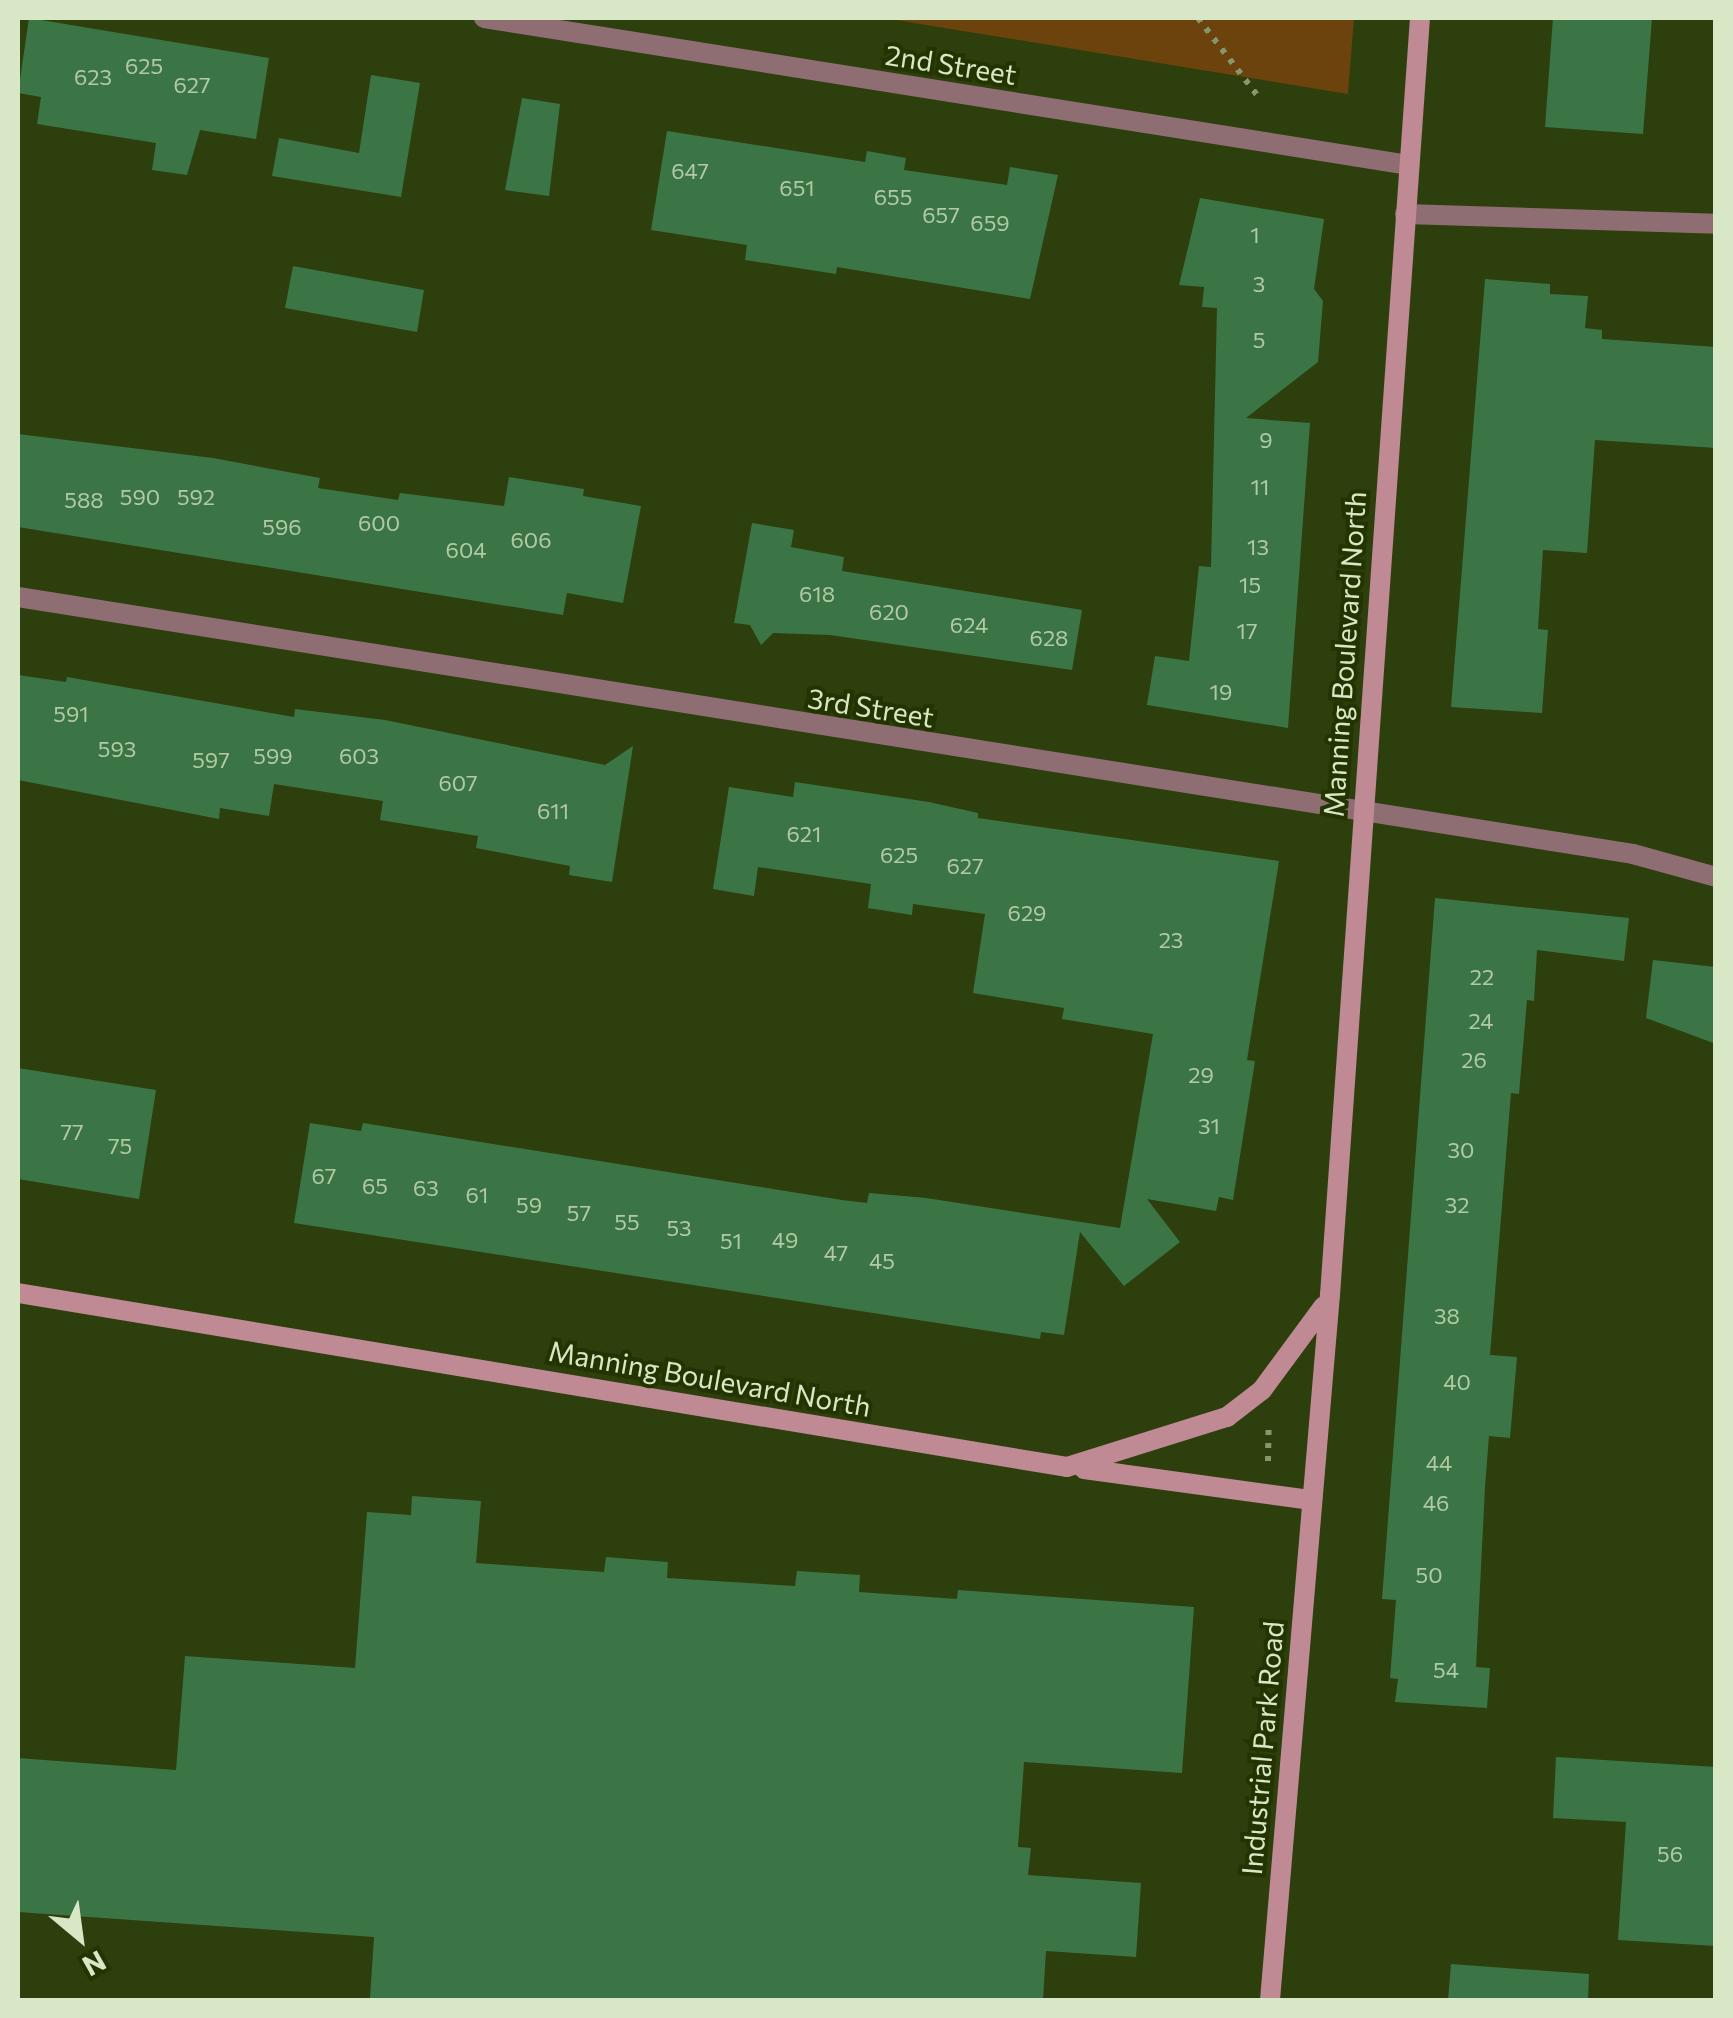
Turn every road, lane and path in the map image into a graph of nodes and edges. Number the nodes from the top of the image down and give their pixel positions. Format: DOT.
graph roads {
  1 [pos="484,18"];
  2 [pos="1198,18"];
  3 [pos="1420,18"];
  4 [pos="1257,95"];
  5 [pos="1409,165"];
  6 [pos="1404,214"];
  7 [pos="1716,224"];
  8 [pos="18,597"];
  9 [pos="1360,810"];
  10 [pos="1716,877"];
  11 [pos="18,1293"];
  12 [pos="1330,1295"];
  13 [pos="1270,1416"];
  14 [pos="1268,1461"];
  15 [pos="1067,1466"];
  16 [pos="1310,1500"];
  17 [pos="1270,2000"];
  1 -- 5 [label="street, 2nd Street"];
  2 -- 4 [label="path"];
  3 -- 5 [label="street, Manning Boulevard North"];
  5 -- 6 [label="street, Manning Boulevard North"];
  6 -- 7 [label="street"];
  6 -- 9 [label="street, Manning Boulevard North"];
  8 -- 9 [label="street, 3rd Street"];
  9 -- 10 [label="street, 3rd Street"];
  9 -- 12 [label="street, Manning Boulevard North"];
  11 -- 15 [label="street, Manning Boulevard North"];
  12 -- 15 [label="street, Manning Boulevard North"];
  12 -- 16 [label="street, Manning Boulevard North"];
  13 -- 14 [label="path"];
  15 -- 16 [label="street"];
  16 -- 17 [label="street, Industrial Park Road"];
}
